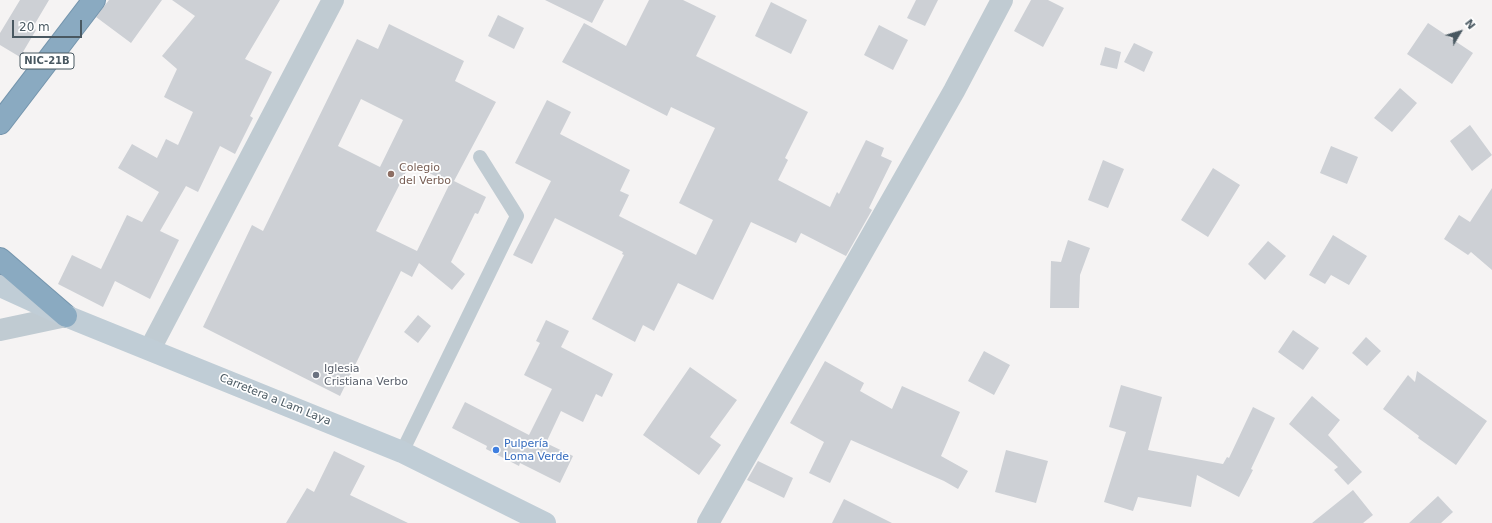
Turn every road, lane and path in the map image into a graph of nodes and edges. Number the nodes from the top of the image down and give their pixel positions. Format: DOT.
graph roads {
  1 [pos="94,0"];
  2 [pos="333,0"];
  3 [pos="1002,0"];
  4 [pos="0,123"];
  5 [pos="480,157"];
  6 [pos="0,259"];
  7 [pos="0,286"];
  8 [pos="66,316"];
  9 [pos="0,330"];
  10 [pos="150,349"];
  11 [pos="402,452"];
  12 [pos="545,523"];
  13 [pos="708,523"];
  1 -- 4 [label="highway, NIC-21B"];
  2 -- 10 [label="street"];
  3 -- 13 [label="street"];
  5 -- 11 [label="lane"];
  6 -- 8 [label="highway"];
  7 -- 8 [label="main road, Carretera a Lam Laya"];
  8 -- 9 [label="street"];
  8 -- 10 [label="main road, Carretera a Lam Laya"];
  10 -- 11 [label="main road, Carretera a Lam Laya"];
  11 -- 12 [label="main road, Carretera a Lam Laya"];
}
